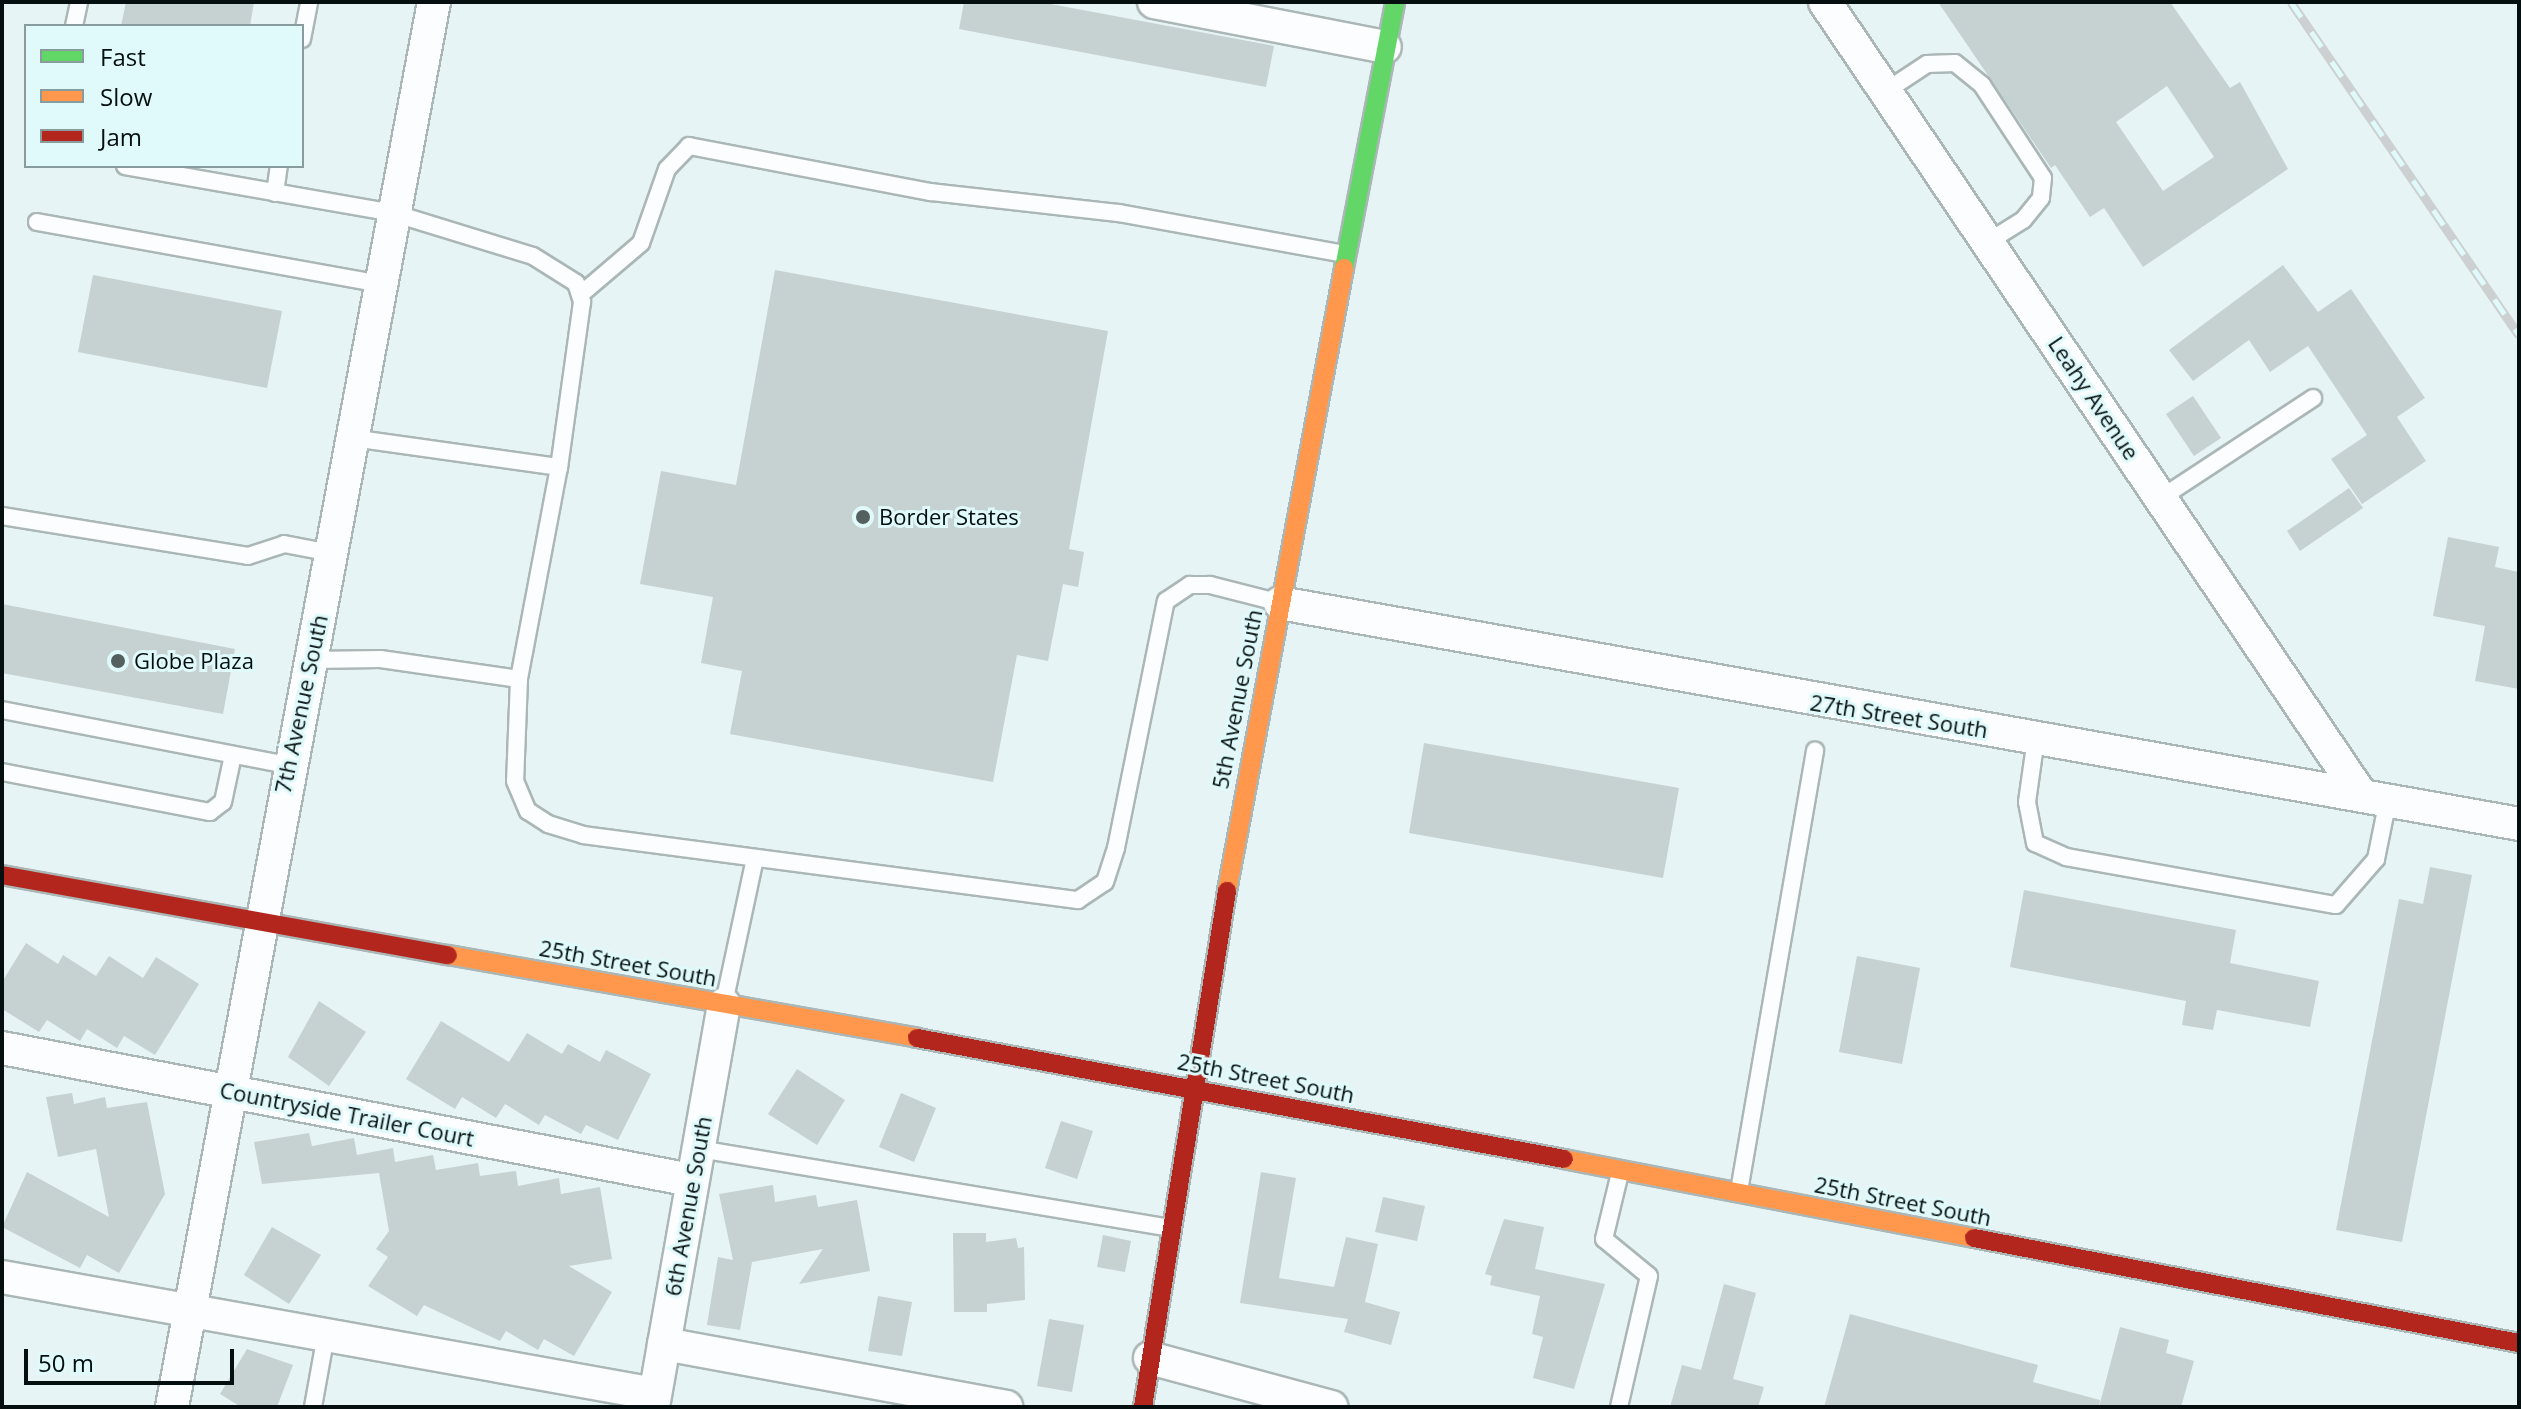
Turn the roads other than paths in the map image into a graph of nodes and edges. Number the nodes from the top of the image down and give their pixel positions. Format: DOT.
graph roads {
  1 [pos="79,2"];
  2 [pos="309,2"];
  3 [pos="434,2"];
  4 [pos="1154,2"];
  5 [pos="1395,2"];
  6 [pos="1825,2"];
  7 [pos="74,24"];
  8 [pos="304,28"];
  9 [pos="1385,47"];
  10 [pos="1886,91"];
  11 [pos="136,168"];
  12 [pos="279,168"];
  13 [pos="275,193"];
  14 [pos="393,213"];
  15 [pos="37,222"];
  16 [pos="1989,241"];
  17 [pos="1346,254"];
  18 [pos="380,284"];
  19 [pos="580,295"];
  20 [pos="2313,398"];
  21 [pos="352,438"];
  22 [pos="559,467"];
  23 [pos="2161,498"];
  24 [pos="2,516"];
  25 [pos="331,553"];
  26 [pos="1280,603"];
  27 [pos="312,660"];
  28 [pos="519,679"];
  29 [pos="2,710"];
  30 [pos="2036,738"];
  31 [pos="1815,751"];
  32 [pos="233,755"];
  33 [pos="288,765"];
  34 [pos="2,772"];
  35 [pos="2375,797"];
  36 [pos="2519,824"];
  37 [pos="755,859"];
  38 [pos="2,875"];
  39 [pos="260,921"];
  40 [pos="724,1004"];
  41 [pos="2,1048"];
  42 [pos="1194,1088"];
  43 [pos="229,1092"];
  44 [pos="695,1164"];
  45 [pos="1620,1171"];
  46 [pos="1739,1194"];
  47 [pos="1171,1228"];
  48 [pos="2,1277"];
  49 [pos="189,1311"];
  50 [pos="326,1335"];
  51 [pos="2519,1343"];
  52 [pos="664,1344"];
  53 [pos="1150,1358"];
  54 [pos="654,1400"];
  55 [pos="172,1407"];
  56 [pos="313,1407"];
  57 [pos="1006,1407"];
  58 [pos="1143,1407"];
  59 [pos="1331,1407"];
  60 [pos="1619,1407"];
  1 -- 7 [label="lane"];
  2 -- 8 [label="lane"];
  3 -- 14 [label="street, 7th Avenue South"];
  4 -- 9 [label="street"];
  5 -- 9 [label="main road, 5th Avenue South"];
  6 -- 10 [label="street, Leahy Avenue"];
  9 -- 17 [label="main road, 5th Avenue South"];
  10 -- 16 [label="street, Leahy Avenue"];
  10 -- 16 [label="lane"];
  11 -- 13 [label="lane"];
  12 -- 13 [label="lane"];
  13 -- 14 [label="lane"];
  14 -- 18 [label="street, 7th Avenue South"];
  14 -- 19 [label="lane"];
  15 -- 18 [label="lane"];
  16 -- 23 [label="street, Leahy Avenue"];
  17 -- 19 [label="lane"];
  17 -- 26 [label="main road, 5th Avenue South"];
  18 -- 21 [label="street, 7th Avenue South"];
  19 -- 22 [label="lane"];
  20 -- 23 [label="lane"];
  21 -- 22 [label="lane"];
  21 -- 25 [label="street, 7th Avenue South"];
  22 -- 28 [label="lane"];
  23 -- 35 [label="street, Leahy Avenue"];
  24 -- 25 [label="lane"];
  25 -- 27 [label="street, 7th Avenue South"];
  26 -- 30 [label="street, 27th Street South"];
  26 -- 37 [label="lane"];
  26 -- 42 [label="main road, 5th Avenue South"];
  27 -- 28 [label="lane"];
  27 -- 33 [label="street, 7th Avenue South"];
  28 -- 37 [label="lane"];
  29 -- 32 [label="lane"];
  30 -- 35 [label="street, 27th Street South"];
  30 -- 35 [label="lane"];
  31 -- 46 [label="lane"];
  32 -- 33 [label="lane"];
  32 -- 34 [label="lane"];
  33 -- 39 [label="street, 7th Avenue South"];
  35 -- 36 [label="street, 27th Street South"];
  37 -- 40 [label="lane"];
  38 -- 39 [label="main road, 25th Street South"];
  39 -- 40 [label="main road, 25th Street South"];
  39 -- 43 [label="street, 7th Avenue South"];
  40 -- 42 [label="main road, 25th Street South"];
  40 -- 44 [label="street, 6th Avenue South"];
  41 -- 43 [label="street, Countryside Trailer Court"];
  42 -- 45 [label="main road, 25th Street South"];
  42 -- 47 [label="main road, 5th Avenue South"];
  43 -- 44 [label="street, Countryside Trailer Court"];
  43 -- 49 [label="street, 7th Avenue South"];
  44 -- 47 [label="lane"];
  44 -- 52 [label="street, 6th Avenue South"];
  45 -- 46 [label="main road, 25th Street South"];
  45 -- 60 [label="lane"];
  46 -- 51 [label="main road, 25th Street South"];
  47 -- 53 [label="main road, 5th Avenue South"];
  48 -- 49 [label="street"];
  49 -- 50 [label="street"];
  49 -- 55 [label="street, 7th Avenue South"];
  50 -- 54 [label="street"];
  50 -- 56 [label="lane"];
  52 -- 54 [label="street, 6th Avenue South"];
  52 -- 57 [label="street"];
  53 -- 58 [label="main road, 5th Avenue South"];
  53 -- 59 [label="street"];
}
